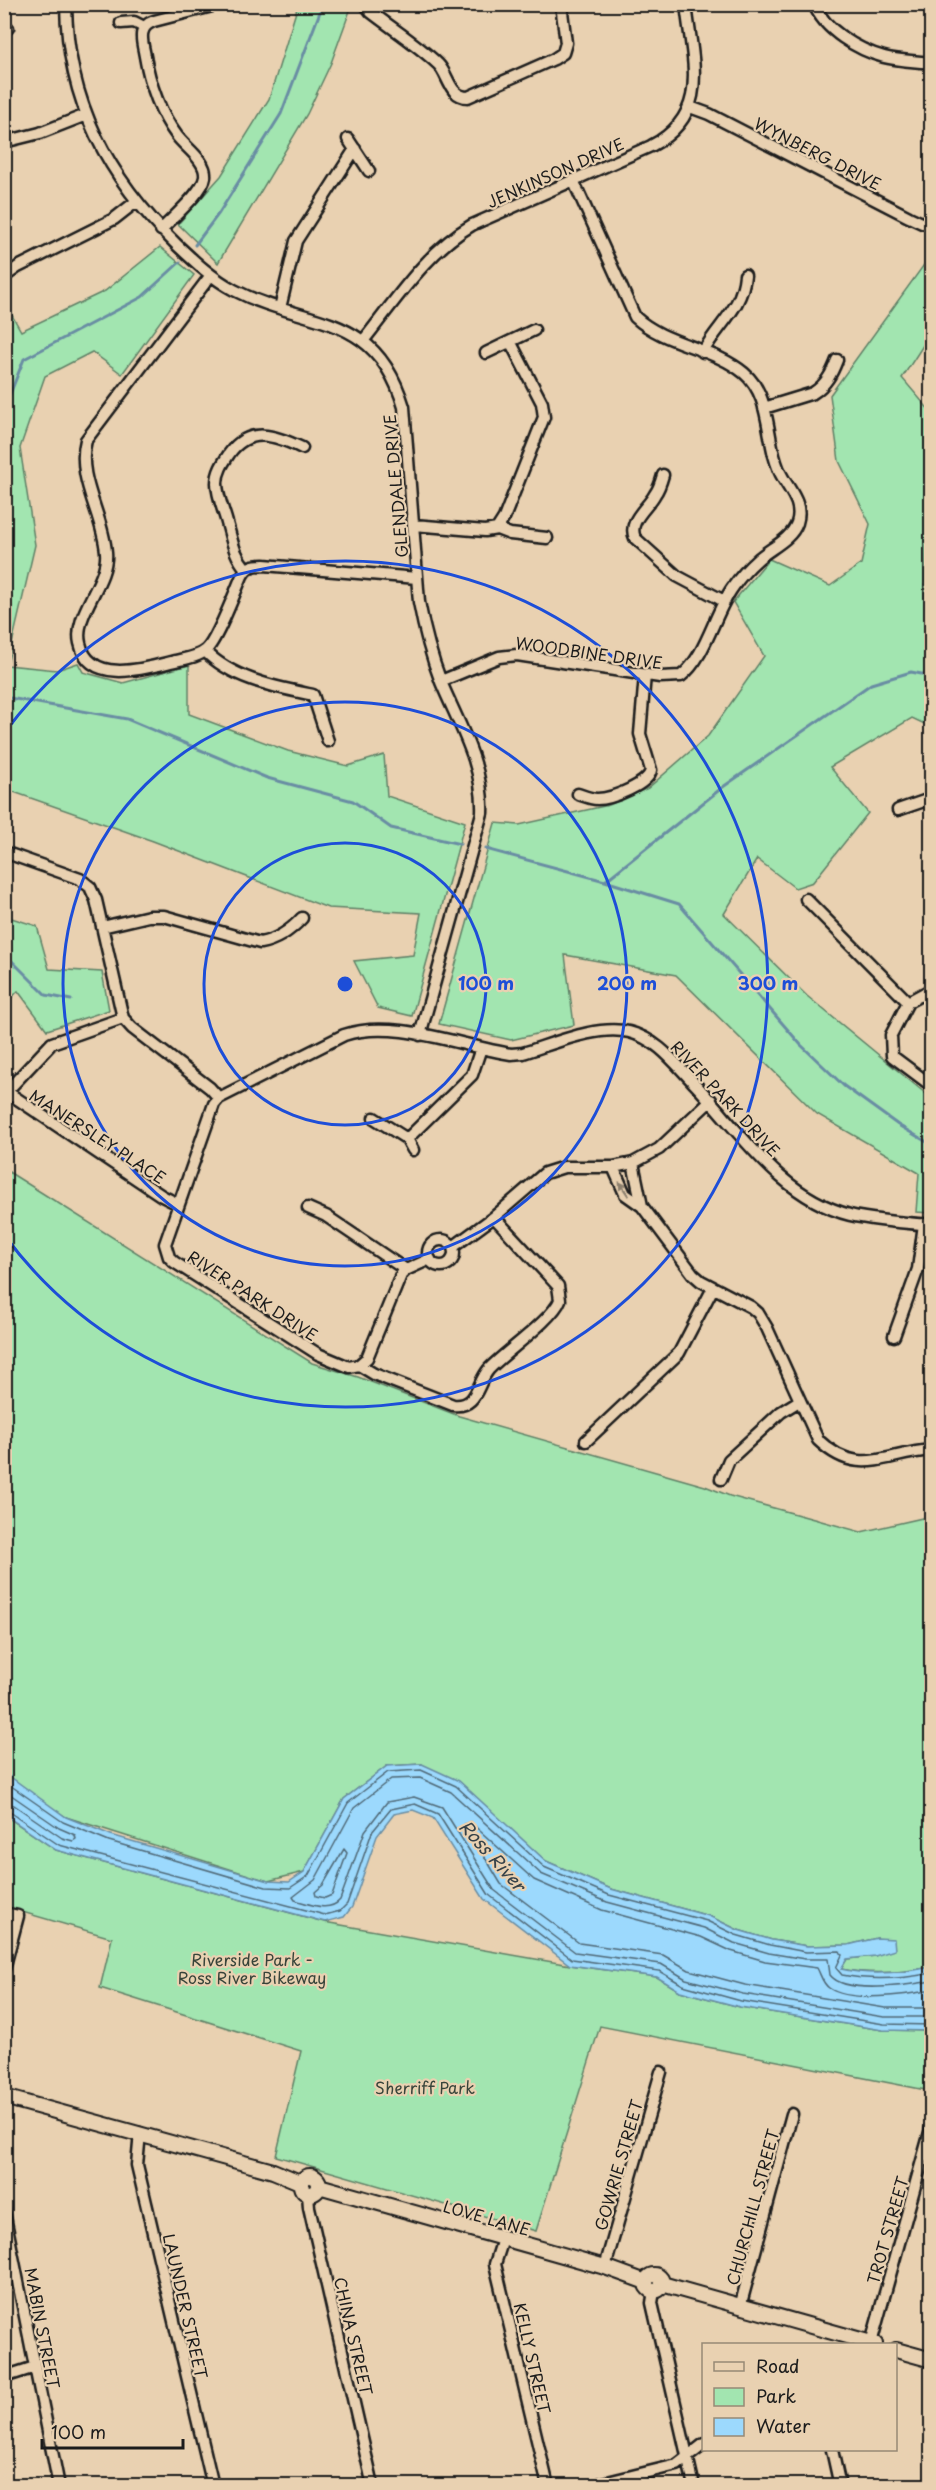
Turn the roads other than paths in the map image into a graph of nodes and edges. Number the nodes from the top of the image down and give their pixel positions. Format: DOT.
graph roads {
  1 [pos="66,4"];
  2 [pos="220,4"];
  3 [pos="365,4"];
  4 [pos="561,4"];
  5 [pos="686,4"];
  6 [pos="814,4"];
  7 [pos="121,23"];
  8 [pos="144,27"];
  9 [pos="932,63"];
  10 [pos="690,107"];
  11 [pos="86,115"];
  12 [pos="348,139"];
  13 [pos="4,142"];
  14 [pos="355,149"];
  15 [pos="369,171"];
  16 [pos="573,180"];
  17 [pos="137,201"];
  18 [pos="932,224"];
  19 [pos="161,230"];
  20 [pos="210,275"];
  21 [pos="745,275"];
  22 [pos="4,277"];
  23 [pos="280,308"];
  24 [pos="534,330"];
  25 [pos="363,341"];
  26 [pos="511,343"];
  27 [pos="703,352"];
  28 [pos="486,353"];
  29 [pos="837,360"];
  30 [pos="764,408"];
  31 [pos="302,448"];
  32 [pos="663,476"];
  33 [pos="414,525"];
  34 [pos="497,529"];
  35 [pos="547,538"];
  36 [pos="246,569"];
  37 [pos="417,578"];
  38 [pos="724,601"];
  39 [pos="205,651"];
  40 [pos="645,675"];
  41 [pos="441,681"];
  42 [pos="328,741"];
  43 [pos="578,794"];
  44 [pos="932,801"];
  45 [pos="898,810"];
  46 [pos="4,852"];
  47 [pos="806,899"];
  48 [pos="302,918"];
  49 [pos="102,927"];
  50 [pos="932,989"];
  51 [pos="908,1002"];
  52 [pos="123,1018"];
  53 [pos="420,1035"];
  54 [pos="481,1048"];
  55 [pos="932,1086"];
  56 [pos="5,1091"];
  57 [pos="219,1098"];
  58 [pos="711,1100"];
  59 [pos="374,1118"];
  60 [pos="407,1139"];
  61 [pos="413,1150"];
  62 [pos="633,1163"];
  63 [pos="613,1167"];
  64 [pos="178,1204"];
  65 [pos="642,1206"];
  66 [pos="308,1208"];
  67 [pos="494,1217"];
  68 [pos="928,1225"];
  69 [pos="453,1247"];
  70 [pos="430,1259"];
  71 [pos="405,1270"];
  72 [pos="713,1288"];
  73 [pos="894,1336"];
  74 [pos="359,1365"];
  75 [pos="799,1401"];
  76 [pos="586,1441"];
  77 [pos="932,1450"];
  78 [pos="721,1479"];
  79 [pos="4,1912"];
  80 [pos="4,1969"];
  81 [pos="661,2072"];
  82 [pos="4,2097"];
  83 [pos="792,2114"];
  84 [pos="932,2125"];
  85 [pos="140,2133"];
  86 [pos="310,2188"];
  87 [pos="4,2212"];
  88 [pos="503,2239"];
  89 [pos="605,2266"];
  90 [pos="654,2286"];
  91 [pos="740,2307"];
  92 [pos="869,2343"];
  93 [pos="873,2343"];
  94 [pos="897,2350"];
  95 [pos="932,2360"];
  96 [pos="35,2367"];
  97 [pos="4,2377"];
  98 [pos="702,2445"];
  99 [pos="832,2451"];
  100 [pos="687,2456"];
  101 [pos="59,2486"];
  102 [pos="213,2486"];
  103 [pos="373,2486"];
  104 [pos="548,2486"];
  105 [pos="591,2486"];
  106 [pos="694,2486"];
  107 [pos="840,2486"];
  1 -- 11 [label="street, GLENDALE DRIVE"];
  2 -- 8 [label="street"];
  3 -- 4 [label="street"];
  5 -- 10 [label="street, JENKINSON DRIVE"];
  6 -- 9 [label="street"];
  7 -- 8 [label="street"];
  8 -- 19 [label="street"];
  10 -- 16 [label="street, JENKINSON DRIVE"];
  10 -- 18 [label="street, WYNBERG DRIVE"];
  11 -- 13 [label="street"];
  11 -- 17 [label="street, GLENDALE DRIVE"];
  12 -- 14 [label="street"];
  14 -- 15 [label="street"];
  14 -- 23 [label="street"];
  16 -- 25 [label="street, JENKINSON DRIVE"];
  16 -- 27 [label="street, WOODBINE DRIVE"];
  17 -- 19 [label="street, GLENDALE DRIVE"];
  17 -- 22 [label="street"];
  19 -- 20 [label="street, GLENDALE DRIVE"];
  20 -- 23 [label="street, GLENDALE DRIVE"];
  20 -- 39 [label="street"];
  21 -- 27 [label="street"];
  23 -- 25 [label="street, GLENDALE DRIVE"];
  24 -- 26 [label="street"];
  25 -- 33 [label="street, GLENDALE DRIVE"];
  26 -- 28 [label="street"];
  26 -- 34 [label="street"];
  27 -- 30 [label="street, WOODBINE DRIVE"];
  29 -- 30 [label="street"];
  30 -- 38 [label="street, WOODBINE DRIVE"];
  31 -- 36 [label="street"];
  32 -- 38 [label="street"];
  33 -- 34 [label="street"];
  33 -- 37 [label="street, GLENDALE DRIVE"];
  34 -- 35 [label="street"];
  36 -- 37 [label="street"];
  36 -- 39 [label="street"];
  37 -- 41 [label="street, GLENDALE DRIVE"];
  38 -- 40 [label="street, WOODBINE DRIVE"];
  39 -- 42 [label="street"];
  40 -- 41 [label="street, WOODBINE DRIVE"];
  40 -- 43 [label="street"];
  41 -- 53 [label="street, GLENDALE DRIVE"];
  44 -- 45 [label="street"];
  46 -- 49 [label="street"];
  47 -- 51 [label="street"];
  48 -- 49 [label="street"];
  49 -- 52 [label="street"];
  50 -- 51 [label="street"];
  51 -- 55 [label="street"];
  52 -- 56 [label="street"];
  52 -- 57 [label="street"];
  53 -- 54 [label="street, RIVER PARK DRIVE"];
  53 -- 57 [label="street, RIVER PARK DRIVE"];
  54 -- 58 [label="street, RIVER PARK DRIVE"];
  54 -- 60 [label="street"];
  56 -- 64 [label="street, MANERSLEY PLACE"];
  57 -- 64 [label="street, RIVER PARK DRIVE"];
  58 -- 62 [label="street"];
  58 -- 68 [label="street, RIVER PARK DRIVE"];
  59 -- 60 [label="street"];
  60 -- 61 [label="street"];
  62 -- 63 [label="street"];
  62 -- 65 [label="street"];
  65 -- 63 [label="street, one-way"];
  63 -- 67 [label="street"];
  64 -- 74 [label="street, RIVER PARK DRIVE"];
  65 -- 72 [label="street"];
  66 -- 71 [label="street"];
  67 -- 69 [label="street"];
  67 -- 74 [label="street, RIVER PARK DRIVE"];
  68 -- 73 [label="street"];
  69 -- 70 [label="street"];
  69 -- 70 [label="street"];
  70 -- 71 [label="street"];
  71 -- 74 [label="street"];
  72 -- 75 [label="street"];
  72 -- 76 [label="street"];
  75 -- 77 [label="street"];
  75 -- 78 [label="street"];
  79 -- 80 [label="street"];
  81 -- 89 [label="street, GOWRIE STREET"];
  82 -- 85 [label="street, LOVE LANE"];
  83 -- 91 [label="street, CHURCHILL STREET"];
  84 -- 93 [label="street, TROT STREET"];
  85 -- 86 [label="street, LOVE LANE"];
  85 -- 102 [label="street, LAUNDER STREET"];
  86 -- 88 [label="street, LOVE LANE"];
  86 -- 103 [label="street, CHINA STREET"];
  87 -- 96 [label="street, MABIN STREET"];
  88 -- 89 [label="street, LOVE LANE"];
  88 -- 104 [label="street, KELLY STREET"];
  89 -- 90 [label="street, LOVE LANE"];
  90 -- 91 [label="street, LOVE LANE"];
  90 -- 100 [label="street"];
  91 -- 92 [label="street, LOVE LANE"];
  94 -- 95 [label="street"];
  96 -- 97 [label="street"];
  96 -- 101 [label="street, MABIN STREET"];
  98 -- 100 [label="street"];
  99 -- 107 [label="street"];
  100 -- 105 [label="street"];
  100 -- 106 [label="street"];
}
